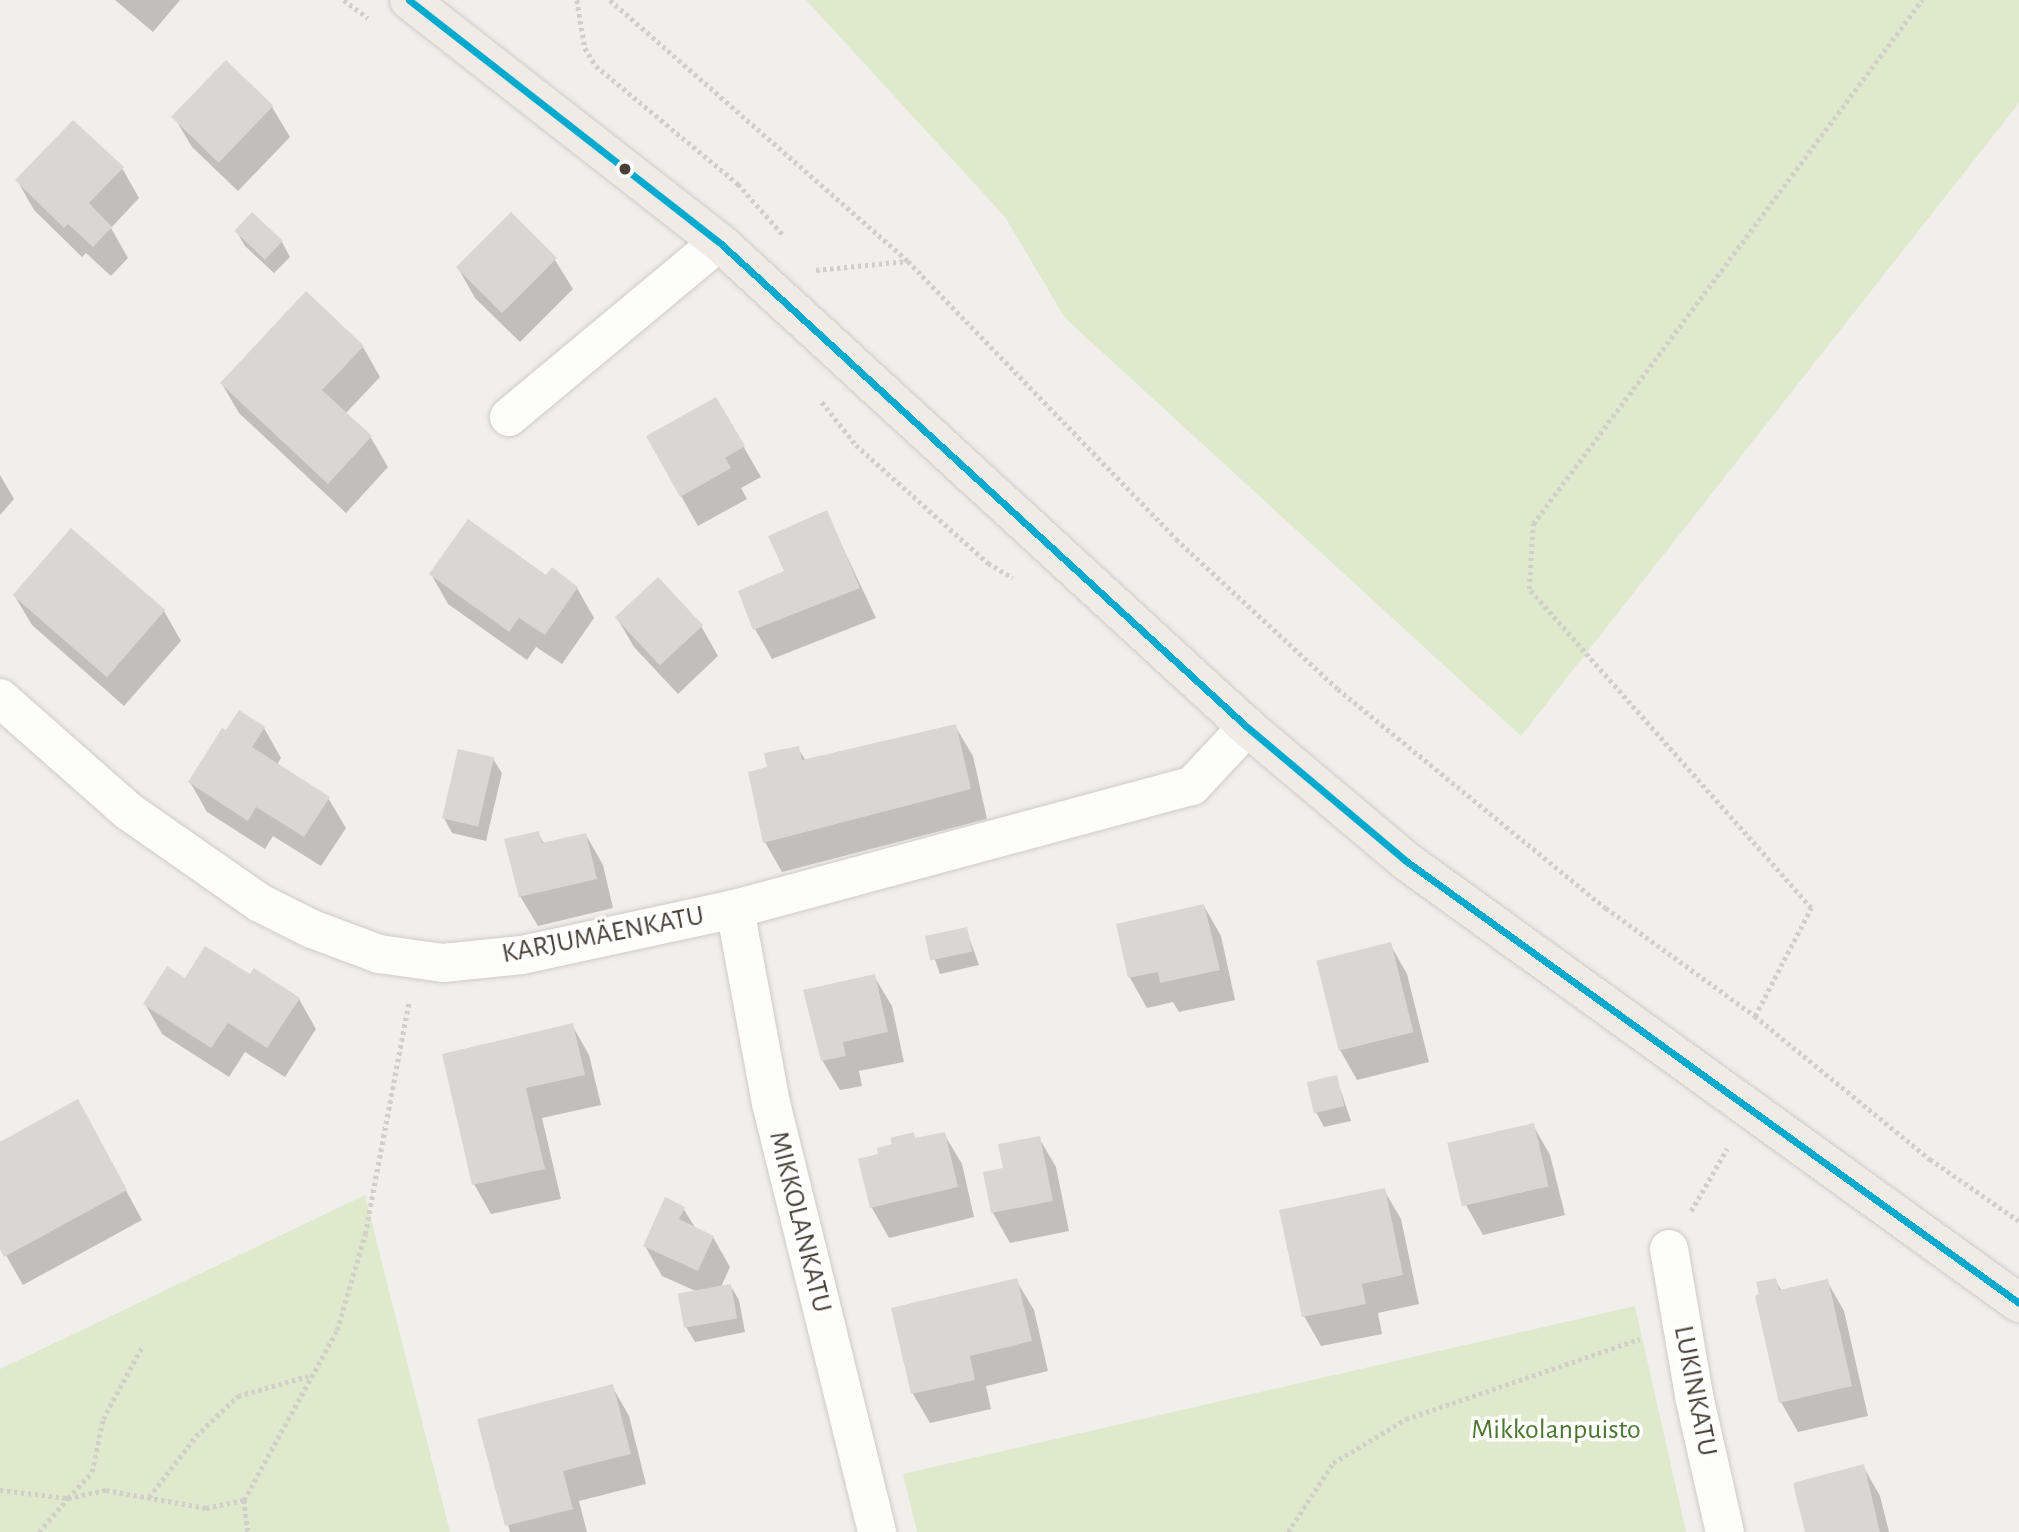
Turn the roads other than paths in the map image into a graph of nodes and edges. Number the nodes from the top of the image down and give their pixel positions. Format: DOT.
graph roads {
  1 [pos="409,0"];
  2 [pos="719,242"];
  3 [pos="509,417"];
  4 [pos="0,698"];
  5 [pos="1247,727"];
  6 [pos="735,909"];
  7 [pos="1669,1250"];
  8 [pos="2019,1303"];
  9 [pos="877,1532"];
  10 [pos="1725,1532"];
  1 -- 2 [label="main road"];
  2 -- 3 [label="street"];
  2 -- 5 [label="main road"];
  4 -- 6 [label="street, KARJUMÄENKATU"];
  5 -- 6 [label="street, KARJUMÄENKATU"];
  5 -- 8 [label="main road"];
  6 -- 9 [label="street, MIKKOLANKATU"];
  7 -- 10 [label="street, LUKINKATU"];
}
